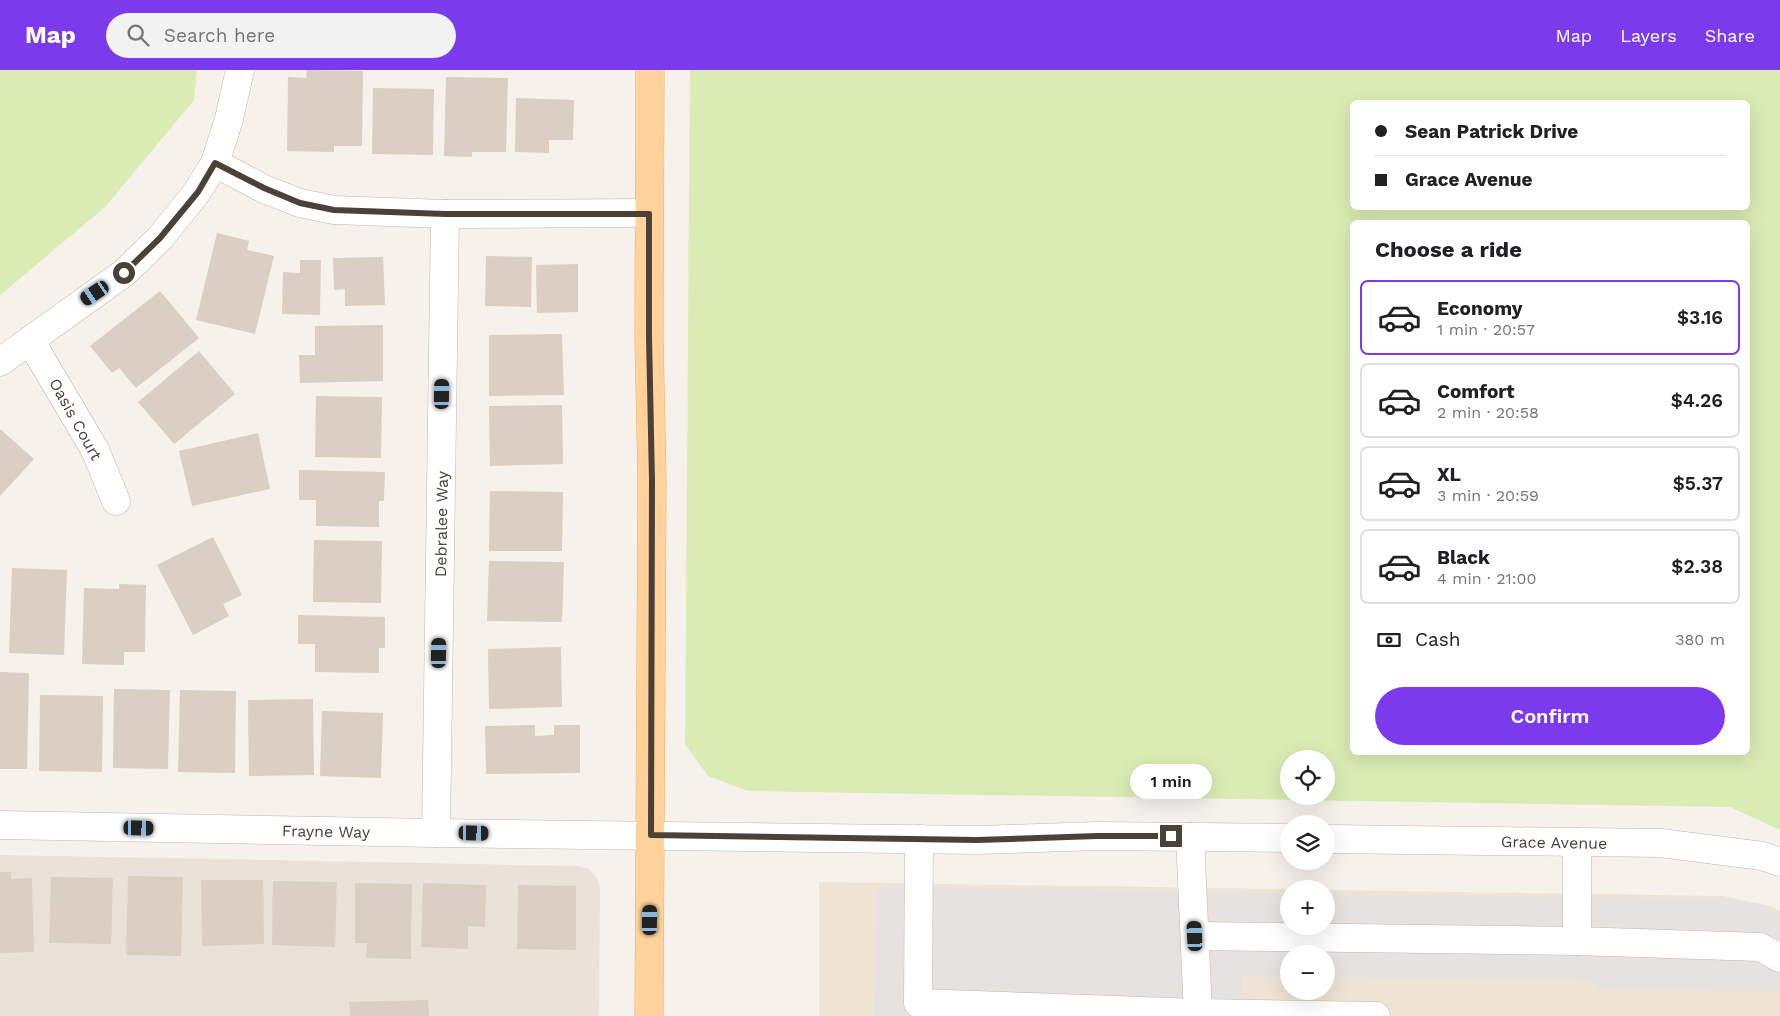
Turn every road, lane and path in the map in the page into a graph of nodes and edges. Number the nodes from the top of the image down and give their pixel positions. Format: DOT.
graph roads {
  1 [pos="240,70"];
  2 [pos="650,70"];
  3 [pos="215,163"];
  4 [pos="445,214"];
  5 [pos="649,214"];
  6 [pos="30,340"];
  7 [pos="0,362"];
  8 [pos="116,501"];
  9 [pos="0,825"];
  10 [pos="436,833"];
  11 [pos="651,835"];
  12 [pos="1190,837"];
  13 [pos="1280,838"];
  14 [pos="919,839"];
  15 [pos="1335,839"];
  16 [pos="1577,842"];
  17 [pos="1780,862"];
  18 [pos="1195,936"];
  19 [pos="1576,941"];
  20 [pos="1780,958"];
  21 [pos="1198,1013"];
  22 [pos="649,1016"];
  23 [pos="1376,1016"];
  1 -- 3 [label="street"];
  2 -- 5 [label="main road"];
  3 -- 4 [label="street"];
  3 -- 6 [label="street"];
  4 -- 5 [label="street"];
  4 -- 10 [label="street, Debralee Way"];
  5 -- 11 [label="main road"];
  6 -- 7 [label="street"];
  6 -- 8 [label="street, Oasis Court"];
  9 -- 10 [label="street, Frayne Way"];
  10 -- 11 [label="street, Frayne Way"];
  11 -- 14 [label="street"];
  11 -- 22 [label="main road"];
  12 -- 13 [label="street"];
  12 -- 14 [label="street"];
  12 -- 18 [label="street"];
  14 -- 21 [label="street"];
  15 -- 16 [label="street, Grace Avenue"];
  16 -- 17 [label="street, Grace Avenue"];
  16 -- 19 [label="street"];
  18 -- 19 [label="street"];
  18 -- 21 [label="street"];
  19 -- 20 [label="street"];
  21 -- 23 [label="street"];
}
